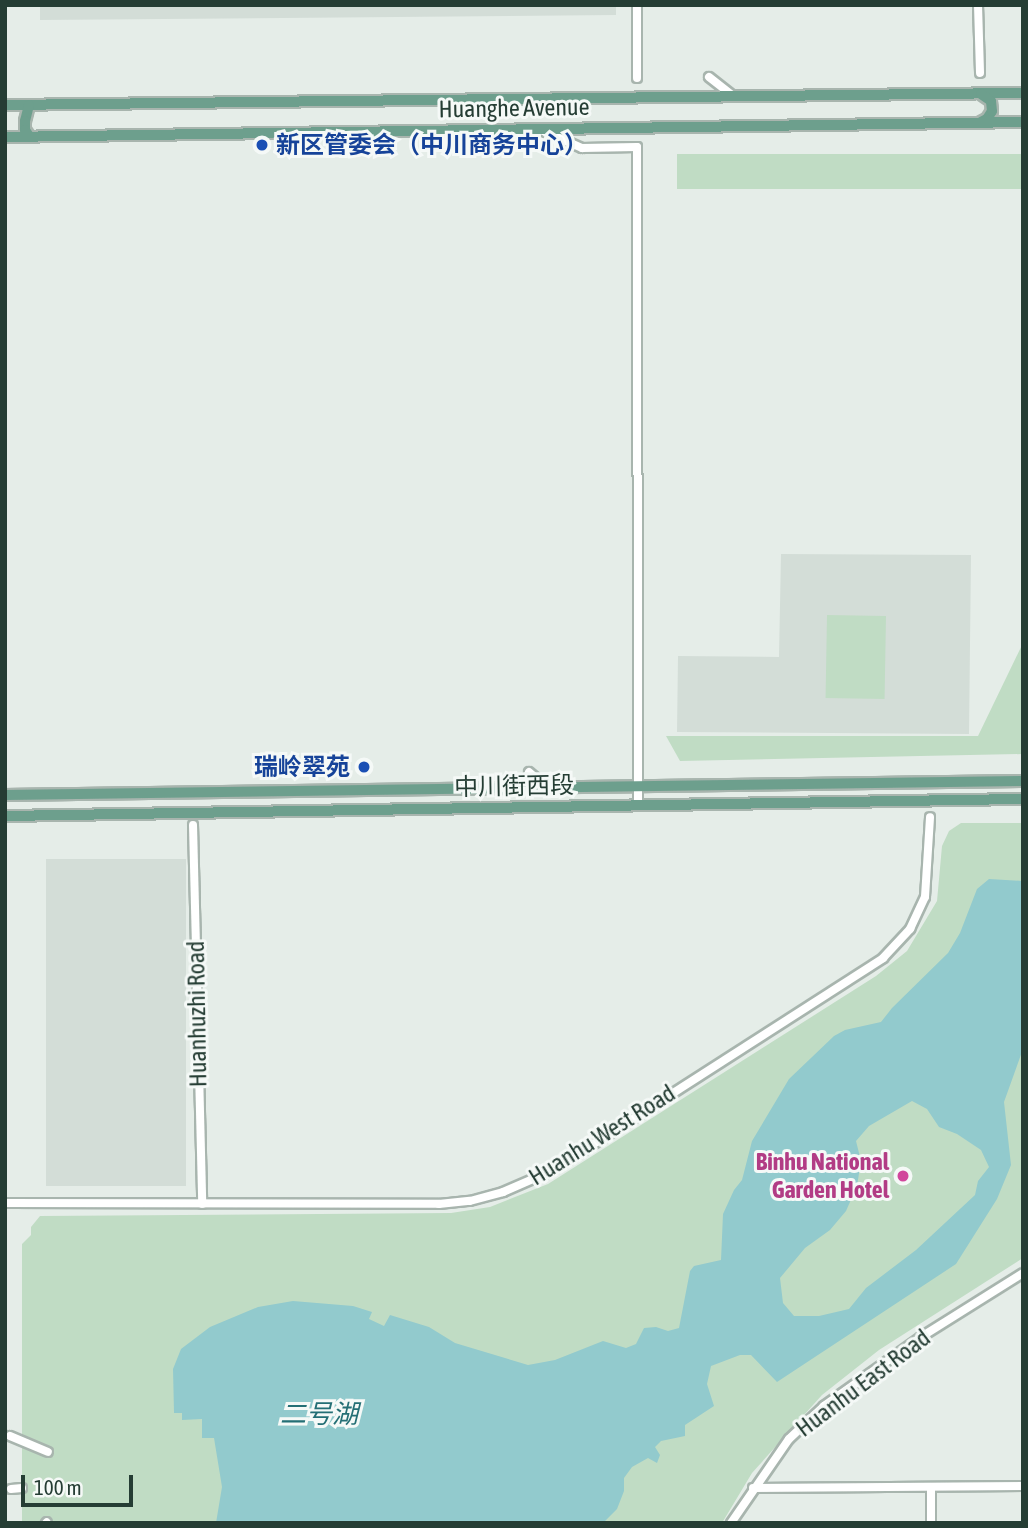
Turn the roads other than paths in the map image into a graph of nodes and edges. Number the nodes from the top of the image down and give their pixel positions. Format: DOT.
graph roads {
  1 [pos="637,5"];
  2 [pos="978,5"];
  3 [pos="980,73"];
  4 [pos="709,77"];
  5 [pos="637,78"];
  6 [pos="978,93"];
  7 [pos="1023,93"];
  8 [pos="733,96"];
  9 [pos="5,105"];
  10 [pos="29,105"];
  11 [pos="1023,122"];
  12 [pos="978,123"];
  13 [pos="538,129"];
  14 [pos="5,136"];
  15 [pos="29,136"];
  16 [pos="529,772"];
  17 [pos="1023,781"];
  18 [pos="638,786"];
  19 [pos="547,787"];
  20 [pos="5,794"];
  21 [pos="1023,799"];
  22 [pos="638,805"];
  23 [pos="5,816"];
  24 [pos="930,817"];
  25 [pos="193,825"];
  26 [pos="5,1203"];
  27 [pos="202,1204"];
  28 [pos="1023,1273"];
  29 [pos="10,1436"];
  30 [pos="48,1452"];
  31 [pos="1023,1486"];
  32 [pos="930,1487"];
  33 [pos="22,1488"];
  34 [pos="753,1488"];
  35 [pos="11,1489"];
  36 [pos="731,1523"];
  37 [pos="931,1523"];
  1 -- 5 [label="street"];
  2 -- 3 [label="street"];
  4 -- 8 [label="street"];
  6 -- 7 [label="main road, Huanghe Avenue"];
  6 -- 8 [label="main road, Huanghe Avenue"];
  6 -- 12 [label="main road"];
  8 -- 10 [label="main road, Huanghe Avenue"];
  9 -- 10 [label="main road, Huanghe Avenue"];
  10 -- 15 [label="main road"];
  11 -- 12 [label="main road, Huanghe Avenue"];
  12 -- 13 [label="main road, Huanghe Avenue"];
  13 -- 15 [label="main road, Huanghe Avenue"];
  13 -- 18 [label="street"];
  14 -- 15 [label="main road, Huanghe Avenue"];
  16 -- 19 [label="street"];
  17 -- 18 [label="main road, 中川街西段"];
  18 -- 19 [label="main road, 中川街西段"];
  18 -- 22 [label="street"];
  19 -- 20 [label="main road, 中川街西段"];
  21 -- 22 [label="main road, 中川街西段"];
  22 -- 23 [label="main road, 中川街西段"];
  24 -- 27 [label="street, Huanhu West Road"];
  25 -- 27 [label="street, Huanhuzhi Road"];
  26 -- 27 [label="street, Huanhu West Road"];
  28 -- 34 [label="street, Huanhu East Road"];
  29 -- 30 [label="street"];
  31 -- 32 [label="street"];
  32 -- 34 [label="street"];
  32 -- 37 [label="street"];
  33 -- 35 [label="street"];
  34 -- 36 [label="street, Huanhu East Road"];
}
